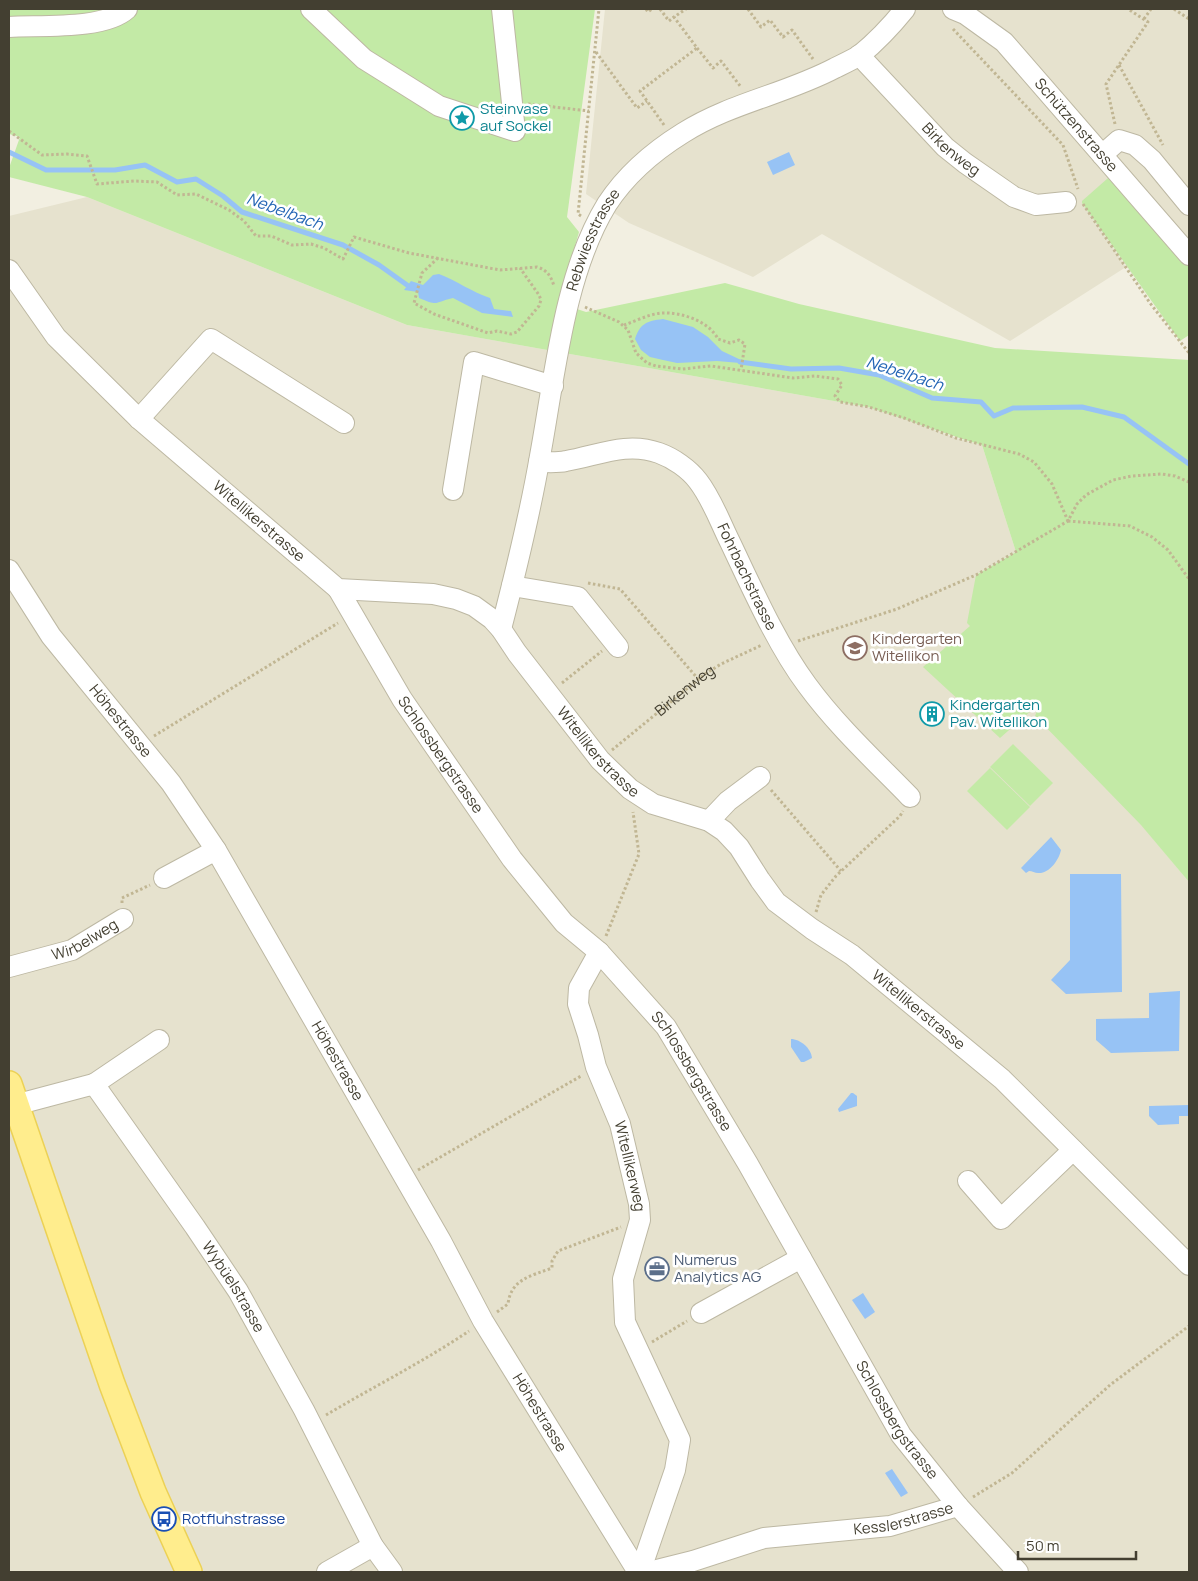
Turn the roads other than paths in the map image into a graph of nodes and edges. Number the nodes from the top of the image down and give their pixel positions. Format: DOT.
graph roads {
  1 [pos="127,9"];
  2 [pos="310,9"];
  3 [pos="502,9"];
  4 [pos="905,9"];
  5 [pos="950,16"];
  6 [pos="9,27"];
  7 [pos="860,55"];
  8 [pos="1102,155"];
  9 [pos="1076,199"];
  10 [pos="1189,205"];
  11 [pos="1189,255"];
  12 [pos="9,270"];
  13 [pos="553,386"];
  14 [pos="139,419"];
  15 [pos="344,423"];
  16 [pos="539,462"];
  17 [pos="453,490"];
  18 [pos="10,576"];
  19 [pos="512,586"];
  20 [pos="338,589"];
  21 [pos="501,629"];
  22 [pos="618,647"];
  23 [pos="760,777"];
  24 [pos="910,797"];
  25 [pos="709,821"];
  26 [pos="216,850"];
  27 [pos="164,878"];
  28 [pos="123,919"];
  29 [pos="599,952"];
  30 [pos="9,967"];
  31 [pos="159,1040"];
  32 [pos="94,1084"];
  33 [pos="12,1095"];
  34 [pos="1072,1150"];
  35 [pos="968,1181"];
  36 [pos="801,1258"];
  37 [pos="1189,1265"];
  38 [pos="701,1313"];
  39 [pos="958,1506"];
  40 [pos="373,1546"];
  41 [pos="189,1572"];
  42 [pos="327,1572"];
  43 [pos="392,1572"];
  44 [pos="639,1572"];
  45 [pos="649,1572"];
  46 [pos="1018,1572"];
  1 -- 6 [label="street"];
  2 -- 3 [label="street"];
  4 -- 7 [label="street, Rebwiesstrasse"];
  5 -- 8 [label="street, Schützenstrasse"];
  7 -- 9 [label="street, Birkenweg"];
  7 -- 13 [label="street, Rebwiesstrasse"];
  8 -- 10 [label="street"];
  8 -- 11 [label="street, Schützenstrasse"];
  12 -- 14 [label="street, Witellikerstrasse"];
  13 -- 16 [label="street, Rebwiesstrasse"];
  13 -- 17 [label="street"];
  14 -- 15 [label="street"];
  14 -- 20 [label="street, Witellikerstrasse"];
  16 -- 19 [label="street, Rebwiesstrasse"];
  16 -- 24 [label="street, Fohrbachstrasse"];
  18 -- 26 [label="street, Höhestrasse"];
  19 -- 21 [label="street, Rebwiesstrasse"];
  19 -- 22 [label="street"];
  20 -- 21 [label="street, Witellikerstrasse"];
  20 -- 29 [label="street, Schlossbergstrasse"];
  21 -- 25 [label="street, Witellikerstrasse"];
  23 -- 25 [label="street"];
  25 -- 34 [label="street, Witellikerstrasse"];
  26 -- 27 [label="street"];
  26 -- 44 [label="street, Höhestrasse"];
  28 -- 30 [label="street, Wirbelweg"];
  29 -- 36 [label="street, Schlossbergstrasse"];
  29 -- 44 [label="street, Witellikerweg"];
  31 -- 32 [label="street"];
  32 -- 33 [label="street"];
  32 -- 40 [label="street, Wybüelstrasse"];
  33 -- 41 [label="main road"];
  34 -- 35 [label="street"];
  34 -- 37 [label="street, Witellikerstrasse"];
  36 -- 38 [label="street"];
  36 -- 39 [label="street, Schlossbergstrasse"];
  39 -- 45 [label="street, Kesslerstrasse"];
  39 -- 46 [label="street, Schlossbergstrasse"];
  40 -- 42 [label="street"];
  40 -- 43 [label="street, Wybüelstrasse"];
}
